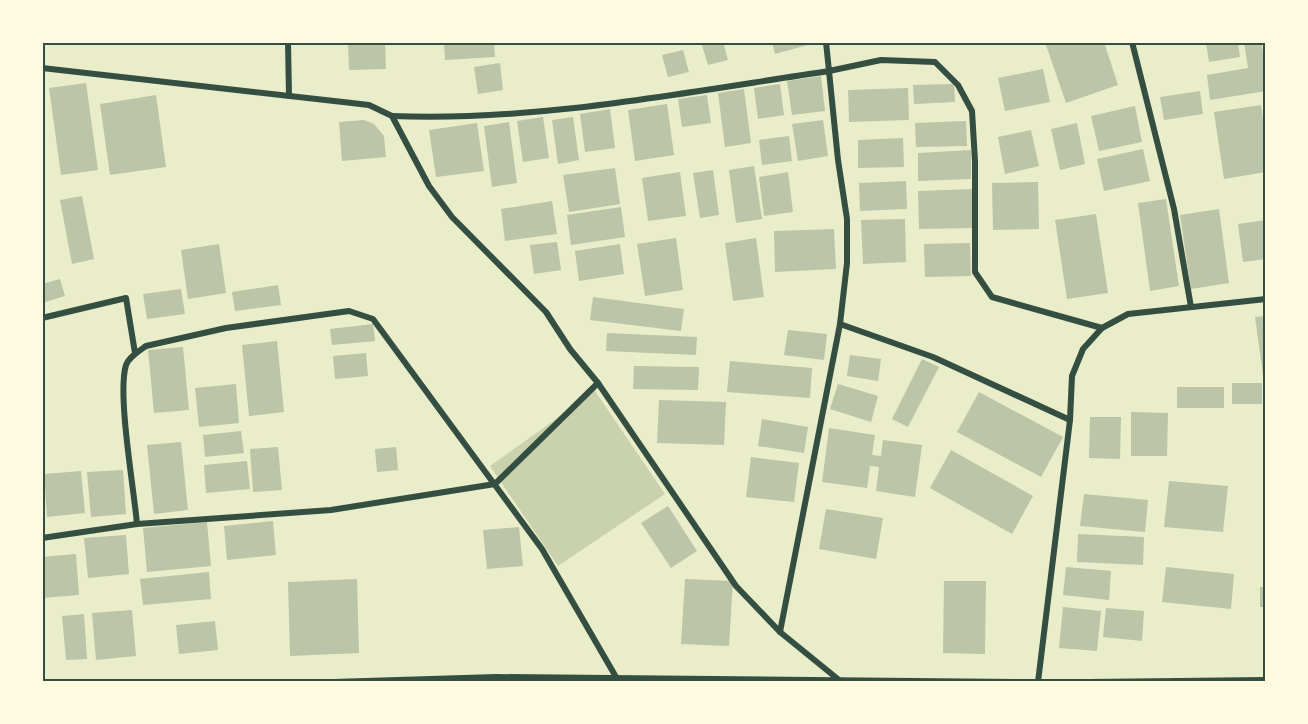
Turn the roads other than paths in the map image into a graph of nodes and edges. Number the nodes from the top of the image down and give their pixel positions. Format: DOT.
graph roads {
  1 [pos="288,42"];
  2 [pos="826,42"];
  3 [pos="1132,42"];
  4 [pos="42,68"];
  5 [pos="829,71"];
  6 [pos="289,96"];
  7 [pos="392,116"];
  8 [pos="1266,299"];
  9 [pos="1191,307"];
  10 [pos="42,318"];
  11 [pos="840,324"];
  12 [pos="1102,328"];
  13 [pos="135,353"];
  14 [pos="598,383"];
  15 [pos="1070,420"];
  16 [pos="495,484"];
  17 [pos="137,524"];
  18 [pos="42,538"];
  19 [pos="780,632"];
  20 [pos="616,677"];
  21 [pos="839,680"];
  22 [pos="1266,680"];
  23 [pos="333,682"];
  24 [pos="1015,682"];
  25 [pos="1038,682"];
  26 [pos="1089,682"];
  1 -- 6 [label="street"];
  2 -- 5 [label="street"];
  3 -- 9 [label="street"];
  4 -- 6 [label="street"];
  5 -- 7 [label="street"];
  5 -- 11 [label="street"];
  5 -- 12 [label="street"];
  6 -- 7 [label="street"];
  7 -- 14 [label="street"];
  8 -- 9 [label="street"];
  9 -- 12 [label="street"];
  10 -- 13 [label="street"];
  11 -- 15 [label="street"];
  11 -- 19 [label="street"];
  12 -- 15 [label="street"];
  13 -- 16 [label="street"];
  13 -- 17 [label="street"];
  14 -- 16 [label="street"];
  14 -- 19 [label="street"];
  15 -- 25 [label="street"];
  16 -- 17 [label="street"];
  16 -- 20 [label="street"];
  17 -- 18 [label="street"];
  19 -- 21 [label="street"];
  20 -- 21 [label="street"];
  20 -- 23 [label="street"];
  21 -- 24 [label="street"];
  22 -- 26 [label="street"];
}
